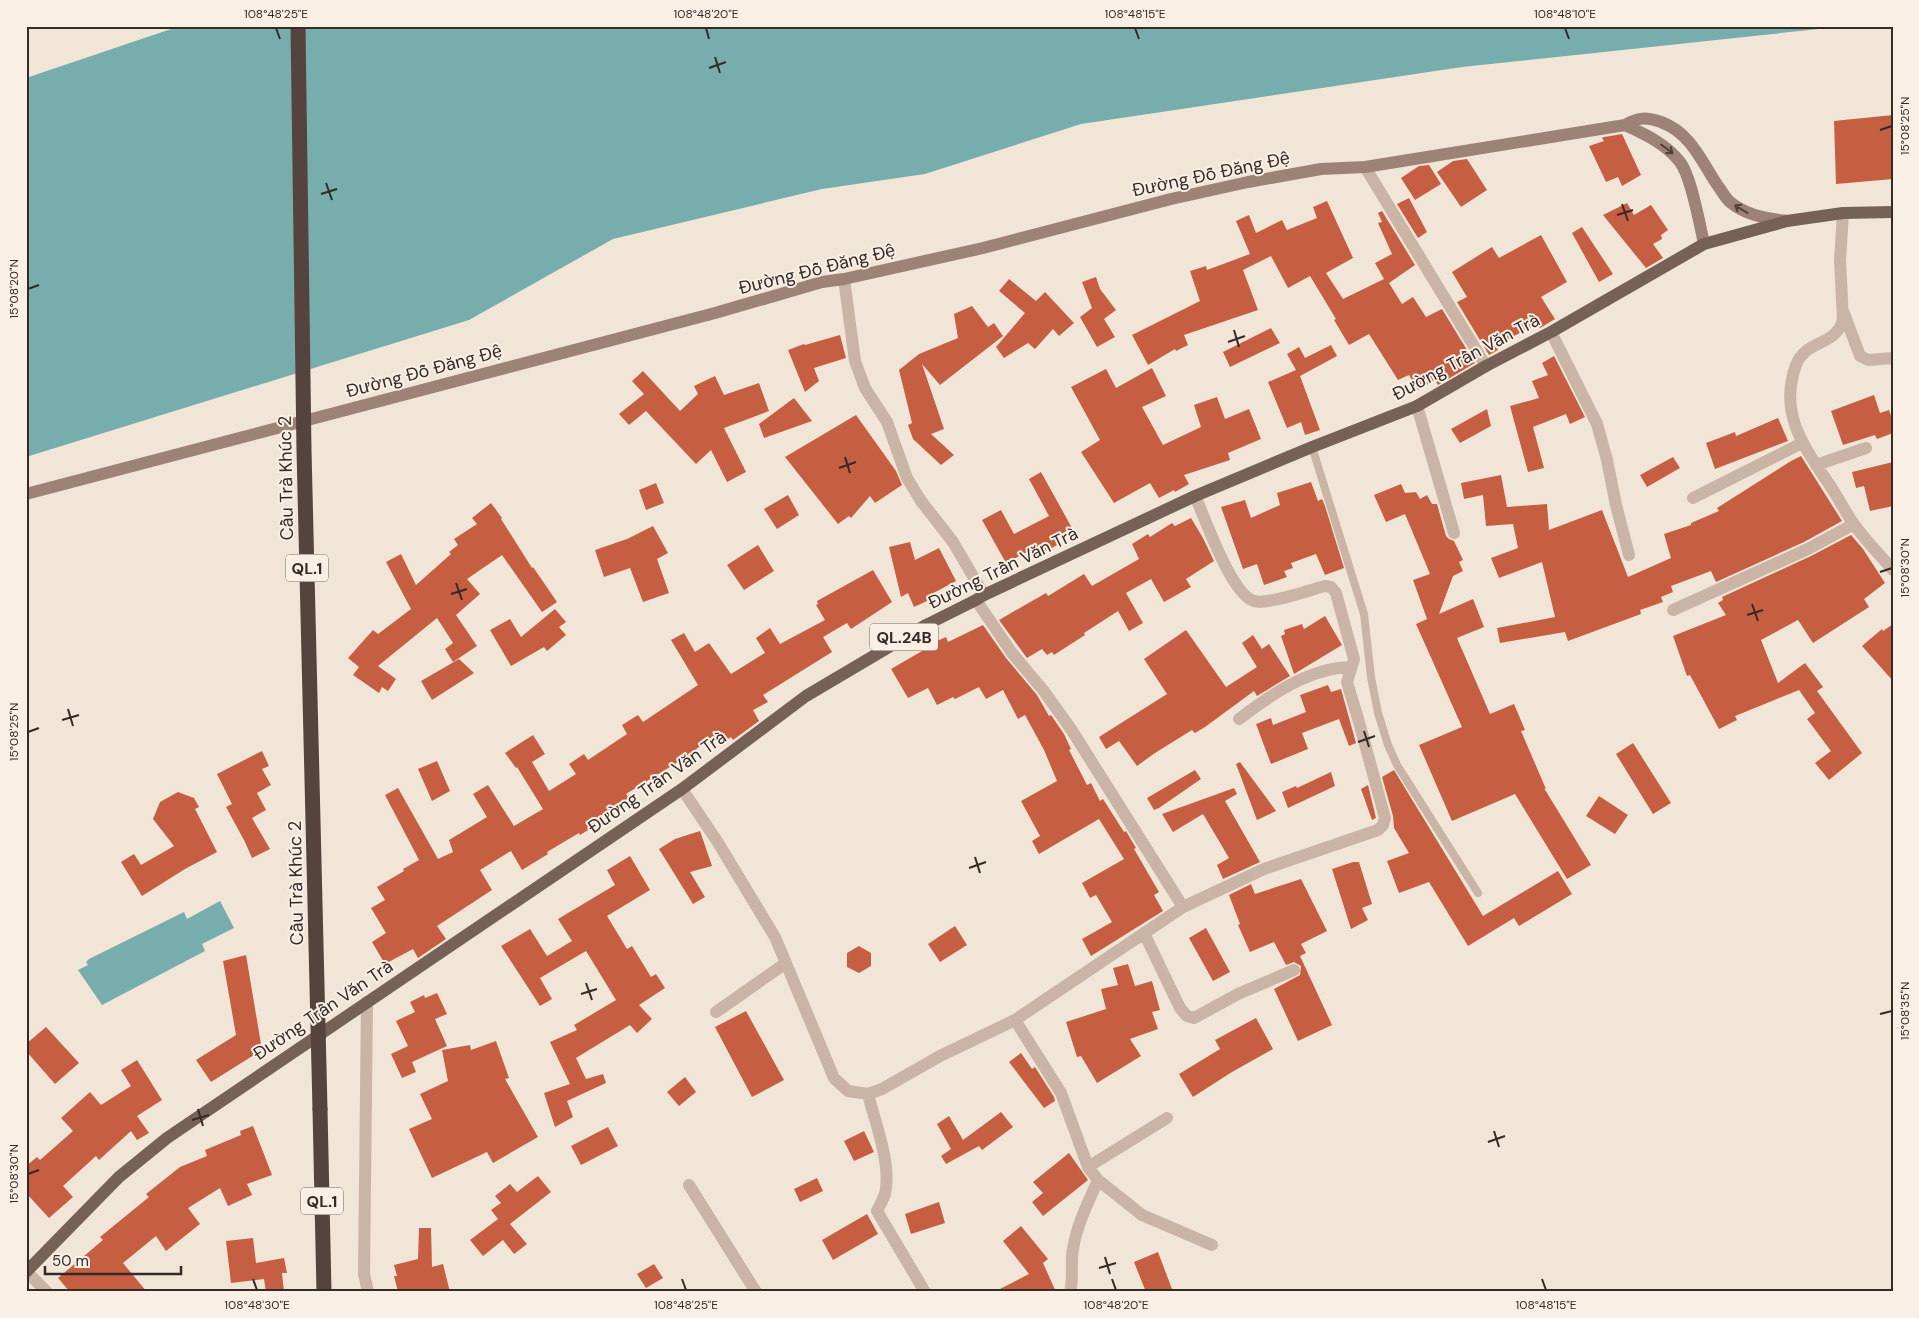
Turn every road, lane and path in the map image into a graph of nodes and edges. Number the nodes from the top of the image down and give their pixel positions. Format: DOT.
graph roads {
  1 [pos="298,26"];
  2 [pos="1625,125"];
  3 [pos="1365,167"];
  4 [pos="1893,212"];
  5 [pos="1842,213"];
  6 [pos="1787,221"];
  7 [pos="1704,244"];
  8 [pos="844,279"];
  9 [pos="1842,310"];
  10 [pos="1552,332"];
  11 [pos="1893,358"];
  12 [pos="1486,366"];
  13 [pos="1417,406"];
  14 [pos="1802,443"];
  15 [pos="1312,447"];
  16 [pos="1866,448"];
  17 [pos="1816,465"];
  18 [pos="26,494"];
  19 [pos="1195,496"];
  20 [pos="1694,498"];
  21 [pos="1854,524"];
  22 [pos="1454,533"];
  23 [pos="1629,555"];
  24 [pos="1893,570"];
  25 [pos="980,597"];
  26 [pos="1673,610"];
  27 [pos="1352,667"];
  28 [pos="1239,719"];
  29 [pos="682,789"];
  30 [pos="1478,892"];
  31 [pos="1183,907"];
  32 [pos="1144,933"];
  33 [pos="786,963"];
  34 [pos="1294,970"];
  35 [pos="367,1002"];
  36 [pos="716,1012"];
  37 [pos="1015,1020"];
  38 [pos="868,1094"];
  39 [pos="1167,1118"];
  40 [pos="1088,1167"];
  41 [pos="1098,1180"];
  42 [pos="689,1184"];
  43 [pos="1212,1245"];
  44 [pos="26,1272"];
  45 [pos="47,1292"];
  46 [pos="324,1292"];
  47 [pos="368,1292"];
  48 [pos="756,1292"];
  49 [pos="925,1292"];
  50 [pos="1070,1292"];
  1 -- 46 [label="highway, Cầu Trà Khúc 2 / QL.1, bridge"];
  2 -- 3 [label="street, Đường Đỗ Đăng Đệ"];
  6 -- 2 [label="street, Đường Đỗ Đăng Đệ, one-way"];
  2 -- 7 [label="street, one-way"];
  3 -- 8 [label="street, Đường Đỗ Đăng Đệ"];
  3 -- 12 [label="street"];
  4 -- 5 [label="main road, Đường Trần Văn Trà / QL.24B"];
  5 -- 6 [label="main road, Đường Trần Văn Trà / QL.24B"];
  5 -- 9 [label="street"];
  6 -- 7 [label="main road, Đường Trần Văn Trà / QL.24B"];
  7 -- 10 [label="main road, Đường Trần Văn Trà / QL.24B"];
  8 -- 18 [label="street, Đường Đỗ Đăng Đệ"];
  8 -- 25 [label="street"];
  9 -- 11 [label="street"];
  9 -- 14 [label="street"];
  10 -- 12 [label="main road, Đường Trần Văn Trà / QL.24B"];
  10 -- 23 [label="street"];
  12 -- 13 [label="main road, Đường Trần Văn Trà / QL.24B"];
  13 -- 15 [label="main road, Đường Trần Văn Trà / QL.24B"];
  13 -- 22 [label="street"];
  14 -- 17 [label="street"];
  14 -- 20 [label="street"];
  15 -- 19 [label="main road, Đường Trần Văn Trà / QL.24B"];
  15 -- 30 [label="lane"];
  16 -- 17 [label="street"];
  17 -- 21 [label="street"];
  19 -- 25 [label="main road, Đường Trần Văn Trà / QL.24B"];
  19 -- 27 [label="street"];
  21 -- 24 [label="street"];
  21 -- 26 [label="street"];
  25 -- 29 [label="main road, Đường Trần Văn Trà / QL.24B"];
  25 -- 31 [label="street"];
  27 -- 28 [label="street"];
  27 -- 31 [label="street"];
  29 -- 33 [label="street"];
  29 -- 35 [label="main road, Đường Trần Văn Trà / QL.24B"];
  31 -- 32 [label="street"];
  32 -- 34 [label="street"];
  32 -- 37 [label="street"];
  33 -- 36 [label="street"];
  33 -- 38 [label="street"];
  35 -- 44 [label="main road, Đường Trần Văn Trà / QL.24B"];
  35 -- 47 [label="street"];
  37 -- 38 [label="street"];
  37 -- 40 [label="street"];
  38 -- 49 [label="street"];
  39 -- 40 [label="street"];
  40 -- 41 [label="street"];
  41 -- 43 [label="street"];
  41 -- 50 [label="street"];
  42 -- 48 [label="street"];
  44 -- 45 [label="street"];
}
